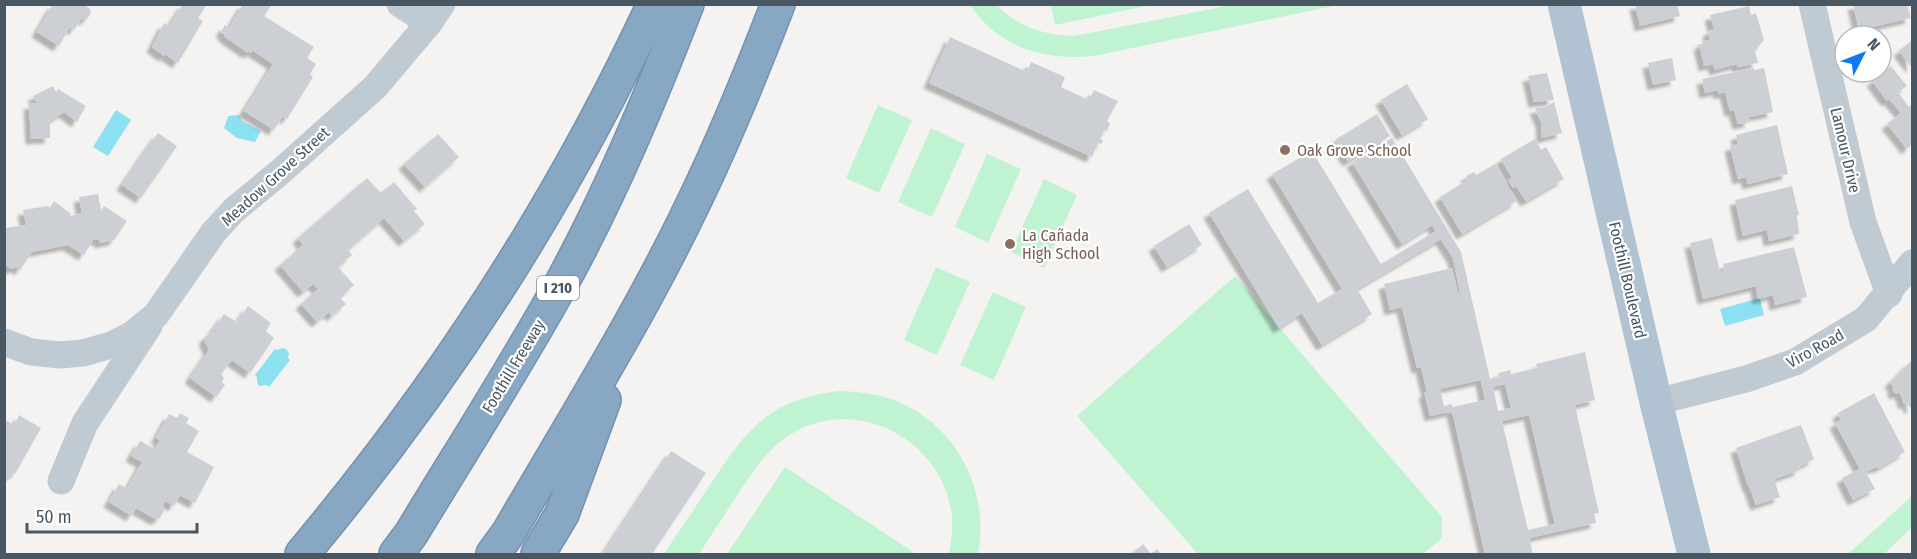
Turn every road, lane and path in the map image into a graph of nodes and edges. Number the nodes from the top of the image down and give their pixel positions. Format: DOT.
graph roads {
  1 [pos="400,4"];
  2 [pos="654,4"];
  3 [pos="687,4"];
  4 [pos="778,4"];
  5 [pos="1564,4"];
  6 [pos="1812,4"];
  7 [pos="435,14"];
  8 [pos="1912,263"];
  9 [pos="1889,294"];
  10 [pos="638,311"];
  11 [pos="156,315"];
  12 [pos="4,342"];
  13 [pos="1656,402"];
  14 [pos="61,481"];
  15 [pos="302,555"];
  16 [pos="396,555"];
  17 [pos="494,555"];
  18 [pos="538,555"];
  19 [pos="1694,555"];
  1 -- 7 [label="street"];
  2 -- 15 [label="highway"];
  3 -- 16 [label="highway, Foothill Freeway / I 210"];
  4 -- 10 [label="highway"];
  5 -- 13 [label="main road, Foothill Boulevard"];
  6 -- 9 [label="street, Lamour Drive"];
  7 -- 11 [label="street, Meadow Grove Street"];
  8 -- 9 [label="street, Viro Road"];
  9 -- 13 [label="street, Viro Road"];
  10 -- 17 [label="highway"];
  10 -- 18 [label="highway"];
  11 -- 12 [label="street, Meadow Grove Street"];
  11 -- 14 [label="street"];
  13 -- 19 [label="main road, Foothill Boulevard"];
}
